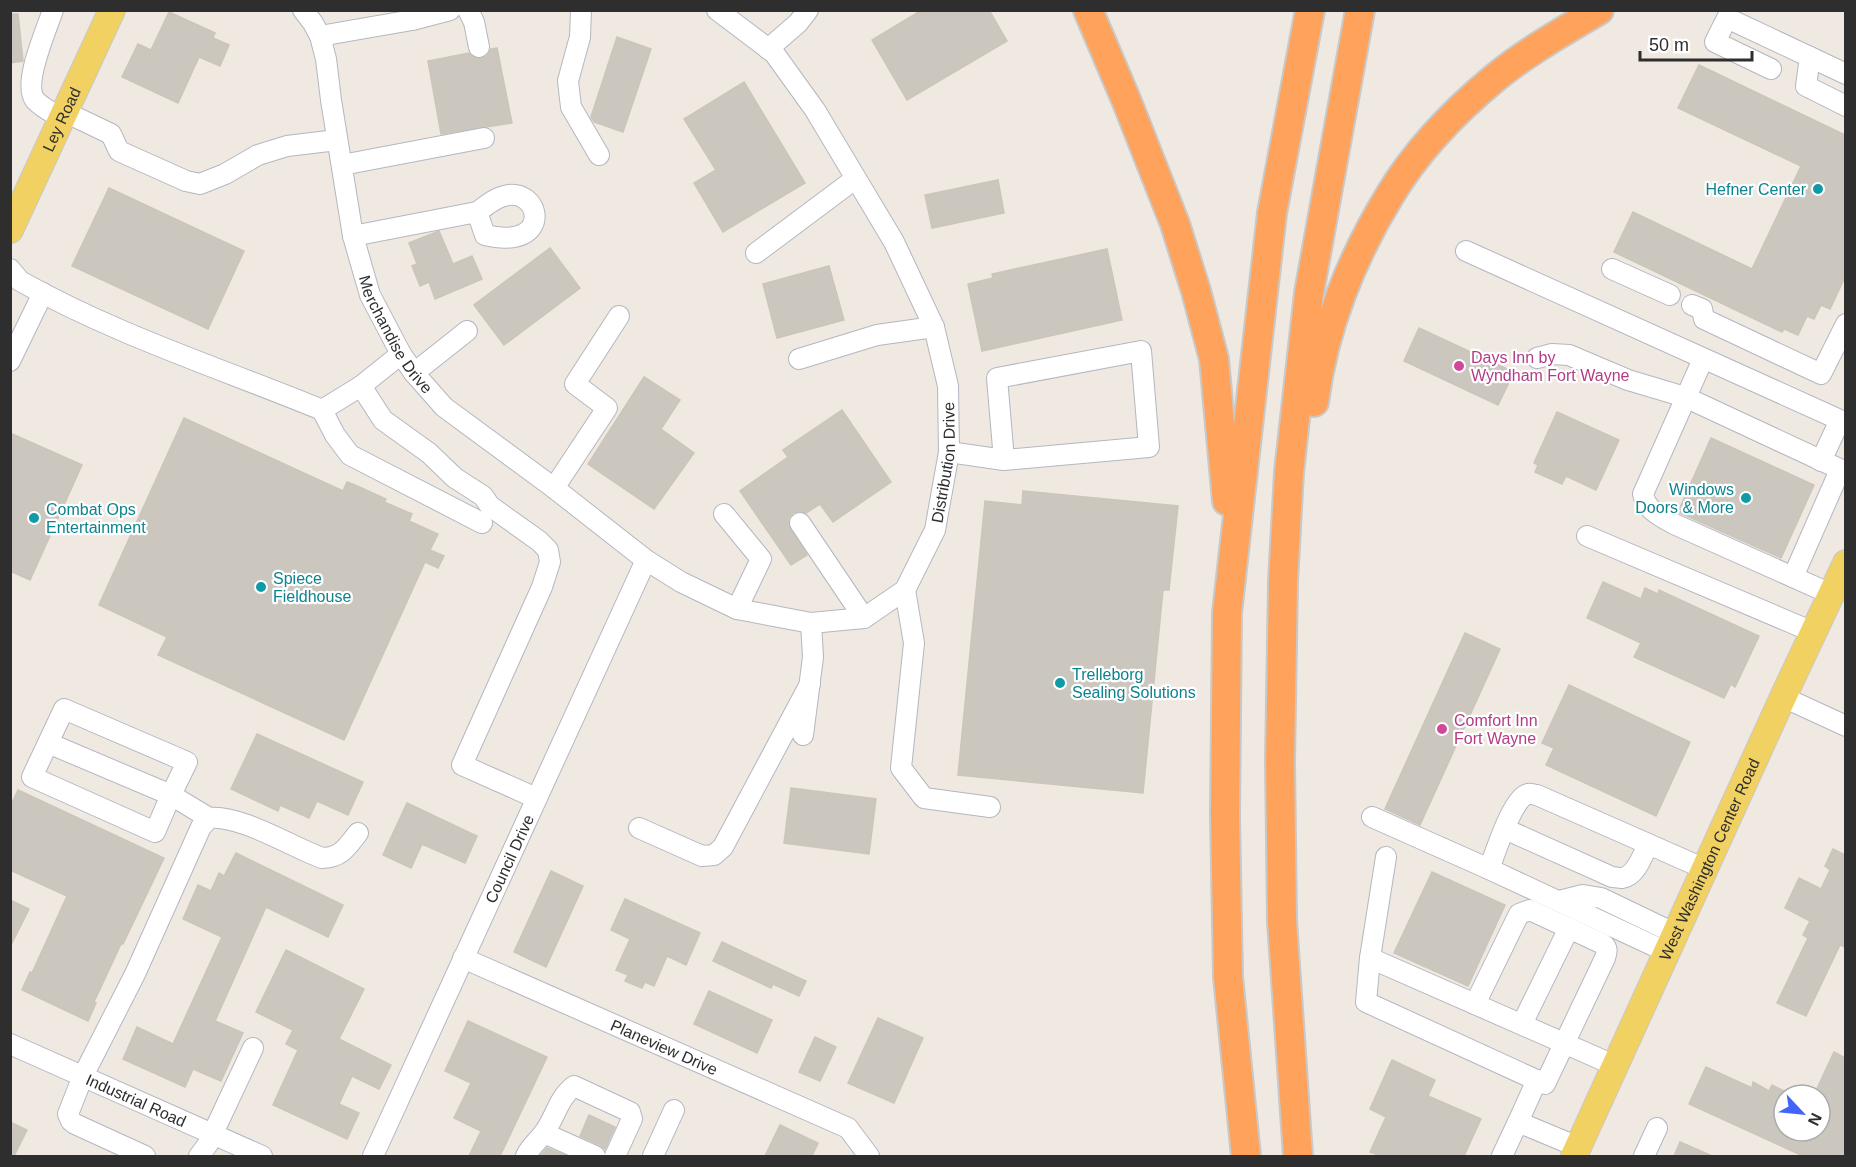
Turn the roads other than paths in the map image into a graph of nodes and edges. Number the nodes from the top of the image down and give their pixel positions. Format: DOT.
graph roads {
  1 [pos="53,10"];
  2 [pos="303,10"];
  3 [pos="450,10"];
  4 [pos="468,10"];
  5 [pos="581,10"];
  6 [pos="717,10"];
  7 [pos="808,10"];
  8 [pos="1088,10"];
  9 [pos="1310,10"];
  10 [pos="1360,10"];
  11 [pos="1599,10"];
  12 [pos="109,11"];
  13 [pos="320,36"];
  14 [pos="480,47"];
  15 [pos="768,49"];
  16 [pos="1810,57"];
  17 [pos="1771,69"];
  18 [pos="1845,74"];
  19 [pos="1845,106"];
  20 [pos="64,115"];
  21 [pos="484,138"];
  22 [pos="337,140"];
  23 [pos="599,155"];
  24 [pos="342,165"];
  25 [pos="855,179"];
  26 [pos="477,212"];
  27 [pos="10,230"];
  28 [pos="353,236"];
  29 [pos="1466,251"];
  30 [pos="756,253"];
  31 [pos="1612,268"];
  32 [pos="10,269"];
  33 [pos="42,293"];
  34 [pos="1670,295"];
  35 [pos="1692,305"];
  36 [pos="620,316"];
  37 [pos="1845,324"];
  38 [pos="934,327"];
  39 [pos="467,331"];
  40 [pos="401,354"];
  41 [pos="799,358"];
  42 [pos="1537,358"];
  43 [pos="1703,358"];
  44 [pos="10,361"];
  45 [pos="414,373"];
  46 [pos="361,386"];
  47 [pos="1685,397"];
  48 [pos="322,410"];
  49 [pos="949,452"];
  50 [pos="1004,460"];
  51 [pos="1821,461"];
  52 [pos="1843,471"];
  53 [pos="554,488"];
  54 [pos="486,514"];
  55 [pos="724,514"];
  56 [pos="800,523"];
  57 [pos="1587,536"];
  58 [pos="646,560"];
  59 [pos="1845,563"];
  60 [pos="1232,570"];
  61 [pos="1793,577"];
  62 [pos="1283,582"];
  63 [pos="905,590"];
  64 [pos="1831,594"];
  65 [pos="737,609"];
  66 [pos="864,618"];
  67 [pos="811,623"];
  68 [pos="1813,632"];
  69 [pos="810,684"];
  70 [pos="1783,698"];
  71 [pos="1845,726"];
  72 [pos="803,735"];
  73 [pos="48,743"];
  74 [pos="171,795"];
  75 [pos="536,798"];
  76 [pos="990,807"];
  77 [pos="209,818"];
  78 [pos="1372,818"];
  79 [pos="639,828"];
  80 [pos="1505,829"];
  81 [pos="358,833"];
  82 [pos="1648,844"];
  83 [pos="1386,857"];
  84 [pos="1489,869"];
  85 [pos="1706,869"];
  86 [pos="1569,928"];
  87 [pos="1672,943"];
  88 [pos="463,958"];
  89 [pos="1370,958"];
  90 [pos="1475,1004"];
  91 [pos="1522,1024"];
  92 [pos="1564,1043"];
  93 [pos="10,1044"];
  94 [pos="253,1048"];
  95 [pos="1616,1066"];
  96 [pos="83,1076"];
  97 [pos="1537,1080"];
  98 [pos="674,1110"];
  99 [pos="1518,1122"];
  100 [pos="1657,1128"];
  101 [pos="544,1133"];
  102 [pos="212,1134"];
  103 [pos="863,1152"];
  104 [pos="1576,1152"];
  105 [pos="145,1156"];
  106 [pos="199,1156"];
  107 [pos="262,1156"];
  108 [pos="373,1156"];
  109 [pos="526,1156"];
  110 [pos="596,1156"];
  111 [pos="615,1156"];
  112 [pos="653,1156"];
  113 [pos="1246,1156"];
  114 [pos="1298,1156"];
  115 [pos="1502,1156"];
  116 [pos="1644,1156"];
  1 -- 20 [label="street"];
  2 -- 13 [label="street, Merchandise Drive"];
  3 -- 13 [label="street"];
  4 -- 14 [label="street"];
  5 -- 23 [label="street"];
  6 -- 15 [label="street, Distribution Drive"];
  7 -- 15 [label="street"];
  8 -- 60 [label="highway"];
  9 -- 60 [label="highway"];
  10 -- 62 [label="highway"];
  11 -- 62 [label="highway"];
  12 -- 20 [label="main road, Ley Road"];
  13 -- 22 [label="street, Merchandise Drive"];
  15 -- 25 [label="street, Distribution Drive"];
  16 -- 17 [label="street"];
  16 -- 18 [label="street"];
  16 -- 19 [label="street"];
  20 -- 22 [label="street"];
  20 -- 27 [label="main road, Ley Road"];
  21 -- 24 [label="street"];
  22 -- 24 [label="street, Merchandise Drive"];
  24 -- 28 [label="street, Merchandise Drive"];
  25 -- 30 [label="street"];
  25 -- 38 [label="street, Distribution Drive"];
  26 -- 26 [label="street"];
  26 -- 28 [label="street"];
  28 -- 40 [label="street, Merchandise Drive"];
  29 -- 43 [label="street"];
  31 -- 34 [label="street"];
  32 -- 33 [label="street"];
  33 -- 44 [label="street"];
  33 -- 48 [label="street"];
  35 -- 37 [label="street"];
  36 -- 53 [label="street"];
  38 -- 41 [label="street"];
  38 -- 49 [label="street, Distribution Drive"];
  39 -- 45 [label="street"];
  40 -- 45 [label="street, Merchandise Drive"];
  40 -- 46 [label="street"];
  42 -- 47 [label="street"];
  43 -- 47 [label="street"];
  43 -- 51 [label="street"];
  45 -- 53 [label="street, Merchandise Drive"];
  46 -- 48 [label="street"];
  46 -- 54 [label="street"];
  47 -- 51 [label="street"];
  47 -- 61 [label="street"];
  48 -- 54 [label="street"];
  49 -- 50 [label="street"];
  49 -- 63 [label="street, Distribution Drive"];
  50 -- 50 [label="street"];
  51 -- 52 [label="street"];
  52 -- 61 [label="street"];
  53 -- 58 [label="street, Merchandise Drive"];
  54 -- 75 [label="street"];
  55 -- 65 [label="street"];
  56 -- 66 [label="street"];
  57 -- 68 [label="street"];
  58 -- 65 [label="street, Distribution Drive"];
  58 -- 75 [label="street, Council Drive"];
  59 -- 64 [label="main road, West Washington Center Road"];
  60 -- 113 [label="highway"];
  61 -- 64 [label="street"];
  62 -- 114 [label="highway"];
  63 -- 66 [label="street, Distribution Drive"];
  63 -- 76 [label="street"];
  64 -- 68 [label="main road, West Washington Center Road"];
  65 -- 67 [label="street, Distribution Drive"];
  66 -- 67 [label="street, Distribution Drive"];
  67 -- 69 [label="street"];
  68 -- 70 [label="main road, West Washington Center Road"];
  69 -- 72 [label="street"];
  69 -- 79 [label="street"];
  70 -- 71 [label="street"];
  70 -- 85 [label="main road, West Washington Center Road"];
  73 -- 74 [label="street"];
  73 -- 74 [label="street"];
  73 -- 74 [label="street"];
  74 -- 77 [label="street"];
  75 -- 88 [label="street, Council Drive"];
  77 -- 81 [label="street"];
  77 -- 96 [label="street"];
  78 -- 84 [label="street"];
  80 -- 82 [label="street"];
  80 -- 82 [label="street"];
  80 -- 84 [label="street"];
  82 -- 85 [label="street"];
  83 -- 89 [label="street"];
  84 -- 87 [label="street"];
  85 -- 87 [label="main road, West Washington Center Road"];
  86 -- 90 [label="street"];
  86 -- 91 [label="street"];
  86 -- 92 [label="street"];
  87 -- 95 [label="main road, West Washington Center Road"];
  88 -- 103 [label="street, Planeview Drive"];
  88 -- 108 [label="street, Council Drive"];
  89 -- 90 [label="street"];
  89 -- 97 [label="street"];
  90 -- 91 [label="street"];
  91 -- 92 [label="street"];
  92 -- 95 [label="street"];
  92 -- 97 [label="street"];
  93 -- 96 [label="street, Industrial Road"];
  94 -- 102 [label="street"];
  95 -- 104 [label="main road, West Washington Center Road"];
  96 -- 102 [label="street, Industrial Road"];
  96 -- 105 [label="street"];
  97 -- 99 [label="street"];
  98 -- 112 [label="street"];
  99 -- 104 [label="street"];
  99 -- 115 [label="street"];
  100 -- 116 [label="street"];
  101 -- 109 [label="street"];
  101 -- 110 [label="street"];
  101 -- 111 [label="street"];
  102 -- 106 [label="street"];
  102 -- 107 [label="street, Industrial Road"];
}
